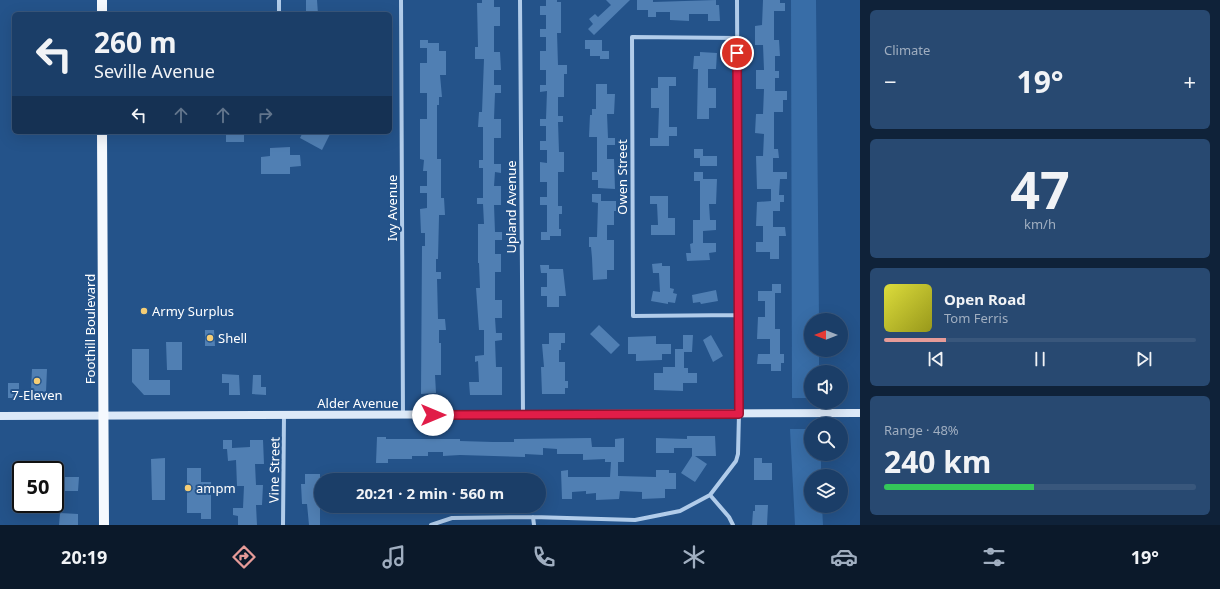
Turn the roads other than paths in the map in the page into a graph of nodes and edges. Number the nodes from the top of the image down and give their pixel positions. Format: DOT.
graph roads {
  1 [pos="102,0"];
  2 [pos="279,0"];
  3 [pos="401,0"];
  4 [pos="520,0"];
  5 [pos="737,0"];
  6 [pos="102,12"];
  7 [pos="279,12"];
  8 [pos="737,38"];
  9 [pos="102,134"];
  10 [pos="738,315"];
  11 [pos="739,414"];
  12 [pos="860,414"];
  13 [pos="284,415"];
  14 [pos="403,415"];
  15 [pos="523,415"];
  16 [pos="0,416"];
  17 [pos="104,416"];
  18 [pos="710,495"];
  19 [pos="533,517"];
  20 [pos="635,520"];
  21 [pos="104,525"];
  22 [pos="283,525"];
  23 [pos="431,525"];
  24 [pos="534,525"];
  25 [pos="635,525"];
  26 [pos="733,525"];
  1 -- 6 [label="main road"];
  2 -- 7 [label="street"];
  3 -- 14 [label="street, Ivy Avenue"];
  4 -- 15 [label="street, Upland Avenue"];
  5 -- 8 [label="street"];
  8 -- 10 [label="street"];
  8 -- 10 [label="street, Owen Street"];
  9 -- 17 [label="main road, Foothill Boulevard"];
  10 -- 11 [label="street"];
  11 -- 12 [label="main road, Alder Avenue"];
  11 -- 15 [label="main road, Alder Avenue"];
  11 -- 18 [label="street"];
  13 -- 14 [label="main road, Alder Avenue"];
  13 -- 17 [label="main road, Alder Avenue"];
  13 -- 22 [label="street, Vine Street"];
  14 -- 15 [label="main road, Alder Avenue"];
  16 -- 17 [label="main road, Alder Avenue"];
  17 -- 21 [label="main road, Foothill Boulevard"];
  18 -- 20 [label="street"];
  18 -- 26 [label="street"];
  19 -- 20 [label="street"];
  19 -- 23 [label="street"];
  19 -- 24 [label="street"];
  20 -- 25 [label="street"];
}
